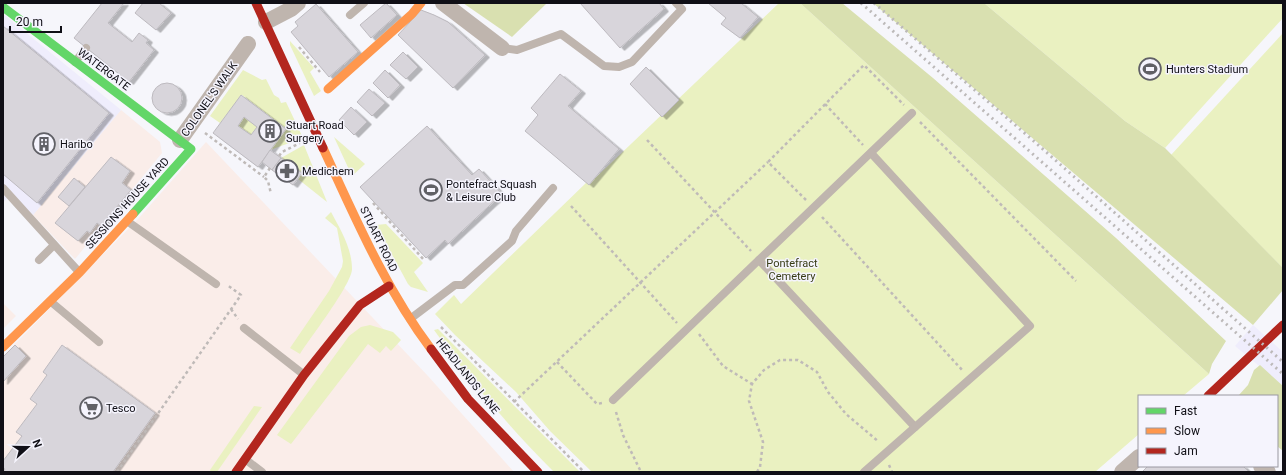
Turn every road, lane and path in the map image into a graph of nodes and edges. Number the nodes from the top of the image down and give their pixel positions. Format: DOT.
graph roads {
  1 [pos="256,3"];
  2 [pos="298,3"];
  3 [pos="364,3"];
  4 [pos="421,3"];
  5 [pos="442,3"];
  6 [pos="676,3"];
  7 [pos="3,7"];
  8 [pos="350,15"];
  9 [pos="266,22"];
  10 [pos="248,44"];
  11 [pos="296,44"];
  12 [pos="86,48"];
  13 [pos="502,48"];
  14 [pos="75,62"];
  15 [pos="330,87"];
  16 [pos="825,104"];
  17 [pos="912,113"];
  18 [pos="192,123"];
  19 [pos="647,140"];
  20 [pos="302,142"];
  21 [pos="186,145"];
  22 [pos="871,153"];
  23 [pos="279,156"];
  24 [pos="768,162"];
  25 [pos="270,168"];
  26 [pos="264,177"];
  27 [pos="3,188"];
  28 [pos="553,188"];
  29 [pos="271,194"];
  30 [pos="373,203"];
  31 [pos="571,206"];
  32 [pos="813,208"];
  33 [pos="714,212"];
  34 [pos="127,221"];
  35 [pos="54,245"];
  36 [pos="39,260"];
  37 [pos="424,260"];
  38 [pos="759,260"];
  39 [pos="80,272"];
  40 [pos="1076,281"];
  41 [pos="640,282"];
  42 [pos="216,284"];
  43 [pos="225,284"];
  44 [pos="389,286"];
  45 [pos="49,301"];
  46 [pos="409,320"];
  47 [pos="436,323"];
  48 [pos="691,325"];
  49 [pos="1283,325"];
  50 [pos="244,328"];
  51 [pos="684,331"];
  52 [pos="100,342"];
  53 [pos="3,347"];
  54 [pos="557,361"];
  55 [pos="304,375"];
  56 [pos="970,378"];
  57 [pos="752,384"];
  58 [pos="1209,395"];
  59 [pos="613,400"];
  60 [pos="514,402"];
  61 [pos="915,427"];
  62 [pos="884,454"];
  63 [pos="1138,458"];
  64 [pos="245,459"];
  65 [pos="117,472"];
  66 [pos="236,472"];
  67 [pos="262,472"];
  68 [pos="538,472"];
  69 [pos="584,472"];
  70 [pos="641,472"];
  71 [pos="757,472"];
  72 [pos="864,472"];
  73 [pos="892,472"];
  74 [pos="1122,472"];
  1 -- 9 [label="street, STUART ROAD"];
  2 -- 9 [label="street"];
  3 -- 8 [label="lane"];
  4 -- 15 [label="street"];
  5 -- 13 [label="street"];
  6 -- 13 [label="lane"];
  7 -- 14 [label="street, WATERGATE"];
  9 -- 44 [label="street, STUART ROAD"];
  10 -- 18 [label="street, COLONEL'S WALK"];
  11 -- 15 [label="path"];
  12 -- 14 [label="lane"];
  14 -- 21 [label="street, WATERGATE"];
  16 -- 17 [label="path"];
  16 -- 22 [label="path"];
  16 -- 24 [label="path"];
  17 -- 22 [label="lane"];
  17 -- 40 [label="path"];
  18 -- 21 [label="street, COLONEL'S WALK"];
  18 -- 26 [label="path"];
  19 -- 33 [label="path"];
  20 -- 23 [label="path"];
  21 -- 34 [label="street, SESSIONS HOUSE YARD"];
  22 -- 32 [label="lane"];
  22 -- 56 [label="lane"];
  24 -- 32 [label="path"];
  24 -- 33 [label="path"];
  25 -- 26 [label="path"];
  26 -- 29 [label="path"];
  27 -- 35 [label="lane"];
  28 -- 46 [label="lane"];
  30 -- 37 [label="path"];
  31 -- 41 [label="path"];
  32 -- 38 [label="lane"];
  32 -- 56 [label="path"];
  33 -- 38 [label="path"];
  33 -- 41 [label="path"];
  34 -- 39 [label="street, SESSIONS HOUSE YARD"];
  34 -- 42 [label="lane"];
  35 -- 36 [label="lane"];
  35 -- 39 [label="lane"];
  38 -- 48 [label="lane"];
  38 -- 61 [label="lane"];
  39 -- 45 [label="street, SESSIONS HOUSE YARD"];
  41 -- 51 [label="path"];
  41 -- 54 [label="path"];
  43 -- 65 [label="path"];
  44 -- 46 [label="street, HEADLANDS LANE"];
  44 -- 55 [label="street, STUART ROAD"];
  45 -- 52 [label="lane"];
  45 -- 53 [label="street, SESSIONS HOUSE YARD"];
  46 -- 68 [label="street, HEADLANDS LANE"];
  47 -- 60 [label="path, HEADLANDS LANE"];
  48 -- 51 [label="lane"];
  48 -- 57 [label="path"];
  49 -- 58 [label="street"];
  50 -- 55 [label="lane"];
  51 -- 59 [label="lane"];
  54 -- 59 [label="path"];
  54 -- 60 [label="path"];
  55 -- 64 [label="street, STUART ROAD"];
  56 -- 61 [label="lane"];
  57 -- 62 [label="path"];
  57 -- 71 [label="path"];
  59 -- 70 [label="path"];
  60 -- 69 [label="path, HEADLANDS LANE"];
  61 -- 62 [label="lane"];
  62 -- 72 [label="lane"];
  62 -- 73 [label="path"];
  63 -- 74 [label="street"];
  64 -- 66 [label="street, STUART ROAD"];
  64 -- 67 [label="lane"];
}
